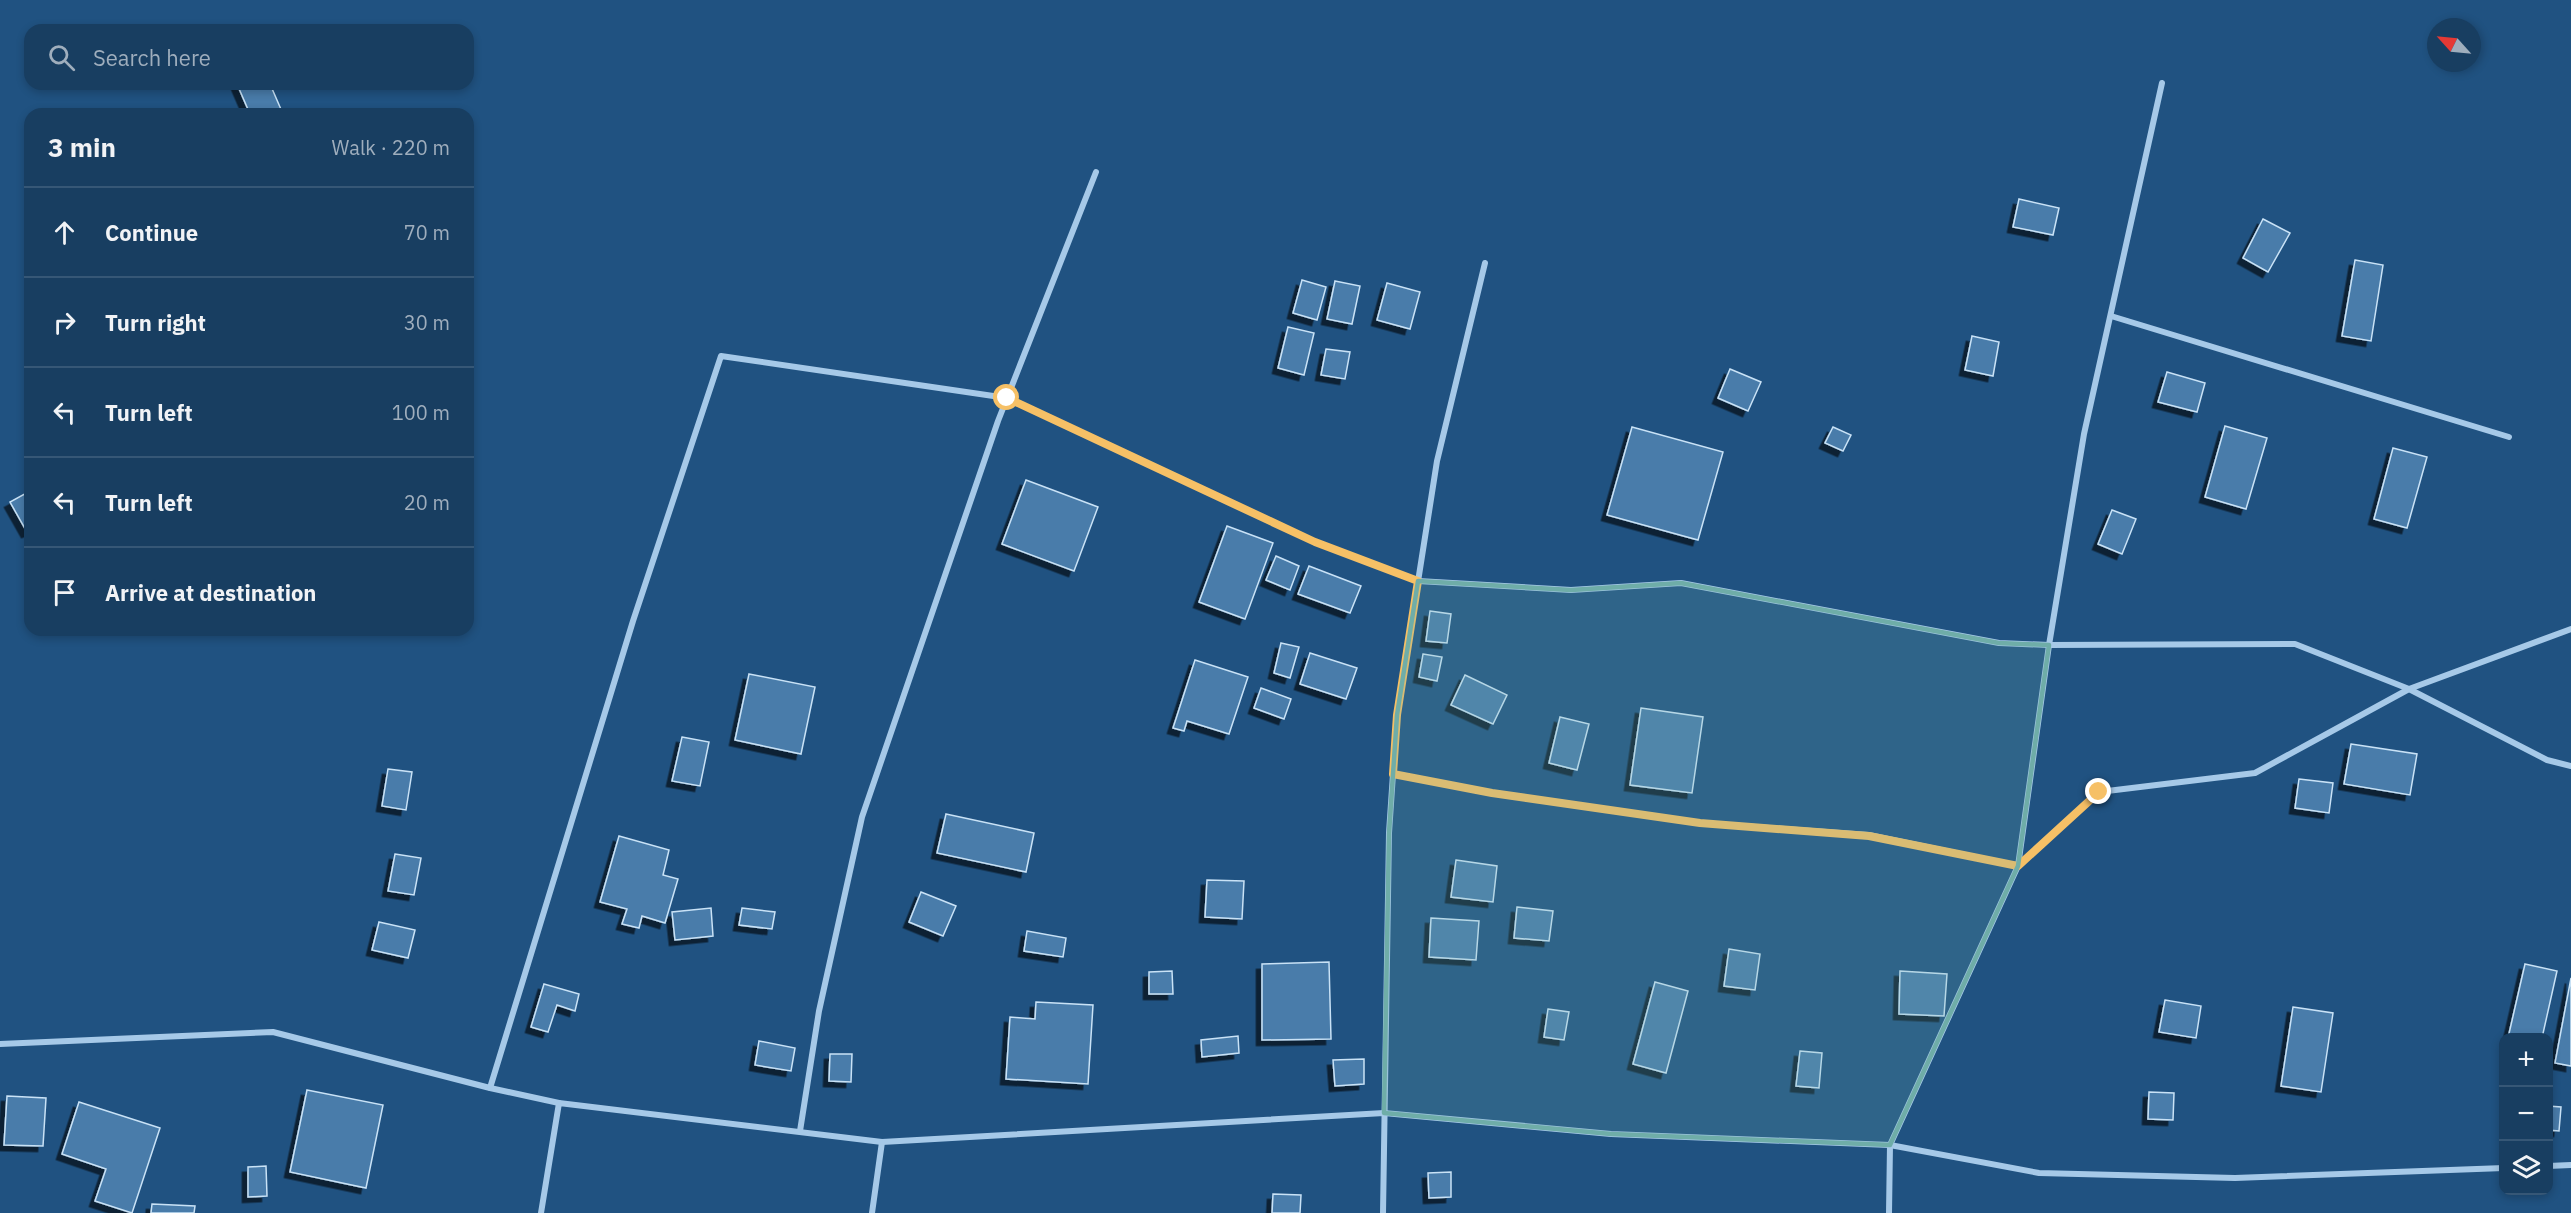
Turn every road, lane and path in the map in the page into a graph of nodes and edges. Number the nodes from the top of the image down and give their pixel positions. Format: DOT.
graph roads {
  1 [pos="2162,83"];
  2 [pos="1096,172"];
  3 [pos="1485,263"];
  4 [pos="2111,316"];
  5 [pos="1007,398"];
  6 [pos="2509,436"];
  7 [pos="1418,581"];
  8 [pos="2571,629"];
  9 [pos="2049,645"];
  10 [pos="2409,689"];
  11 [pos="2571,766"];
  12 [pos="1393,774"];
  13 [pos="2018,866"];
  14 [pos="0,1044"];
  15 [pos="490,1088"];
  16 [pos="559,1103"];
  17 [pos="1384,1113"];
  18 [pos="800,1131"];
  19 [pos="882,1142"];
  20 [pos="1890,1145"];
  21 [pos="2571,1165"];
  22 [pos="2553,1166"];
  23 [pos="2499,1168"];
  24 [pos="541,1213"];
  25 [pos="872,1213"];
  26 [pos="1383,1213"];
  27 [pos="1889,1213"];
  1 -- 4 [label="street"];
  2 -- 5 [label="street"];
  3 -- 7 [label="street"];
  4 -- 6 [label="street"];
  4 -- 9 [label="street"];
  5 -- 7 [label="street"];
  5 -- 15 [label="street"];
  5 -- 18 [label="street"];
  7 -- 9 [label="street"];
  7 -- 12 [label="street"];
  8 -- 10 [label="street"];
  9 -- 10 [label="street"];
  9 -- 13 [label="street"];
  10 -- 11 [label="street"];
  10 -- 13 [label="street"];
  12 -- 13 [label="street"];
  12 -- 17 [label="street"];
  13 -- 20 [label="street"];
  14 -- 15 [label="street"];
  15 -- 16 [label="street"];
  16 -- 18 [label="street"];
  16 -- 24 [label="street"];
  17 -- 19 [label="street"];
  17 -- 20 [label="street"];
  17 -- 26 [label="street"];
  18 -- 19 [label="street"];
  19 -- 25 [label="street"];
  20 -- 23 [label="street"];
  20 -- 27 [label="street"];
  21 -- 22 [label="street"];
}
